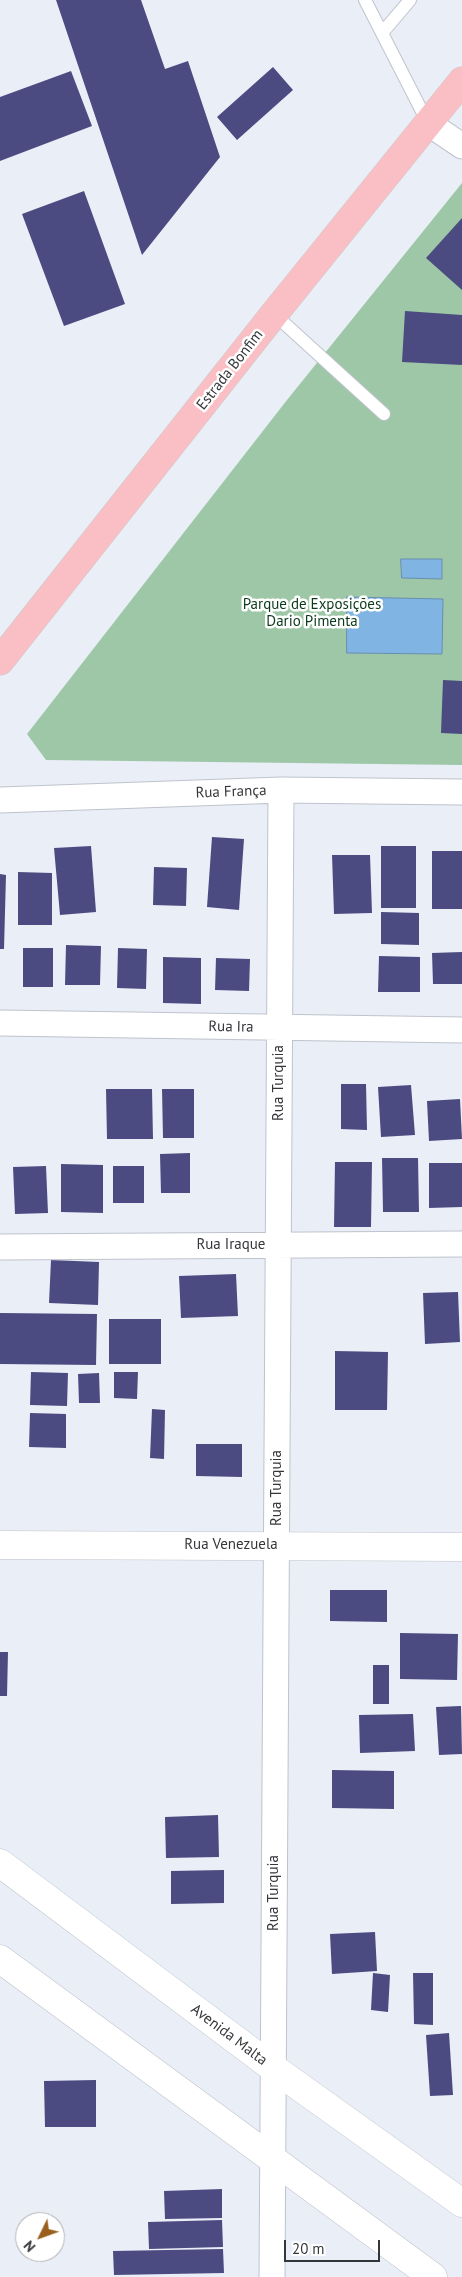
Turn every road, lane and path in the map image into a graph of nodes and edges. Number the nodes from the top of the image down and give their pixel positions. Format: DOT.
graph roads {
  1 [pos="365,0"];
  2 [pos="410,0"];
  3 [pos="382,33"];
  4 [pos="462,81"];
  5 [pos="428,123"];
  6 [pos="462,146"];
  7 [pos="274,314"];
  8 [pos="384,414"];
  9 [pos="0,661"];
  10 [pos="281,790"];
  11 [pos="462,792"];
  12 [pos="1,800"];
  13 [pos="0,1023"];
  14 [pos="280,1028"];
  15 [pos="462,1030"];
  16 [pos="278,1244"];
  17 [pos="462,1244"];
  18 [pos="0,1247"];
  19 [pos="0,1545"];
  20 [pos="276,1546"];
  21 [pos="462,1546"];
  22 [pos="0,1863"];
  23 [pos="0,1959"];
  24 [pos="272,2067"];
  25 [pos="273,2160"];
  26 [pos="462,2203"];
  27 [pos="272,2277"];
  28 [pos="434,2277"];
  1 -- 3 [label="lane"];
  2 -- 3 [label="lane"];
  3 -- 5 [label="lane"];
  4 -- 5 [label="main road, Estrada Bonfim"];
  5 -- 6 [label="street"];
  5 -- 7 [label="main road, Estrada Bonfim"];
  7 -- 8 [label="lane"];
  7 -- 9 [label="main road, Estrada Bonfim"];
  10 -- 11 [label="street, Rua França"];
  10 -- 12 [label="street, Rua França"];
  10 -- 14 [label="street, Rua Turquia"];
  13 -- 14 [label="street, Rua Ira"];
  14 -- 15 [label="street, Rua Ira"];
  14 -- 16 [label="street, Rua Turquia"];
  16 -- 17 [label="street, Rua Iraque"];
  16 -- 18 [label="street, Rua Iraque"];
  16 -- 20 [label="street, Rua Turquia"];
  19 -- 20 [label="street, Rua Venezuela"];
  20 -- 21 [label="street, Rua Venezuela"];
  20 -- 24 [label="street, Rua Turquia"];
  22 -- 24 [label="street, Avenida Malta"];
  23 -- 25 [label="street"];
  24 -- 25 [label="street, Rua Turquia"];
  24 -- 26 [label="street, Avenida Malta"];
  25 -- 27 [label="street, Rua Turquia"];
  25 -- 28 [label="street"];
}
